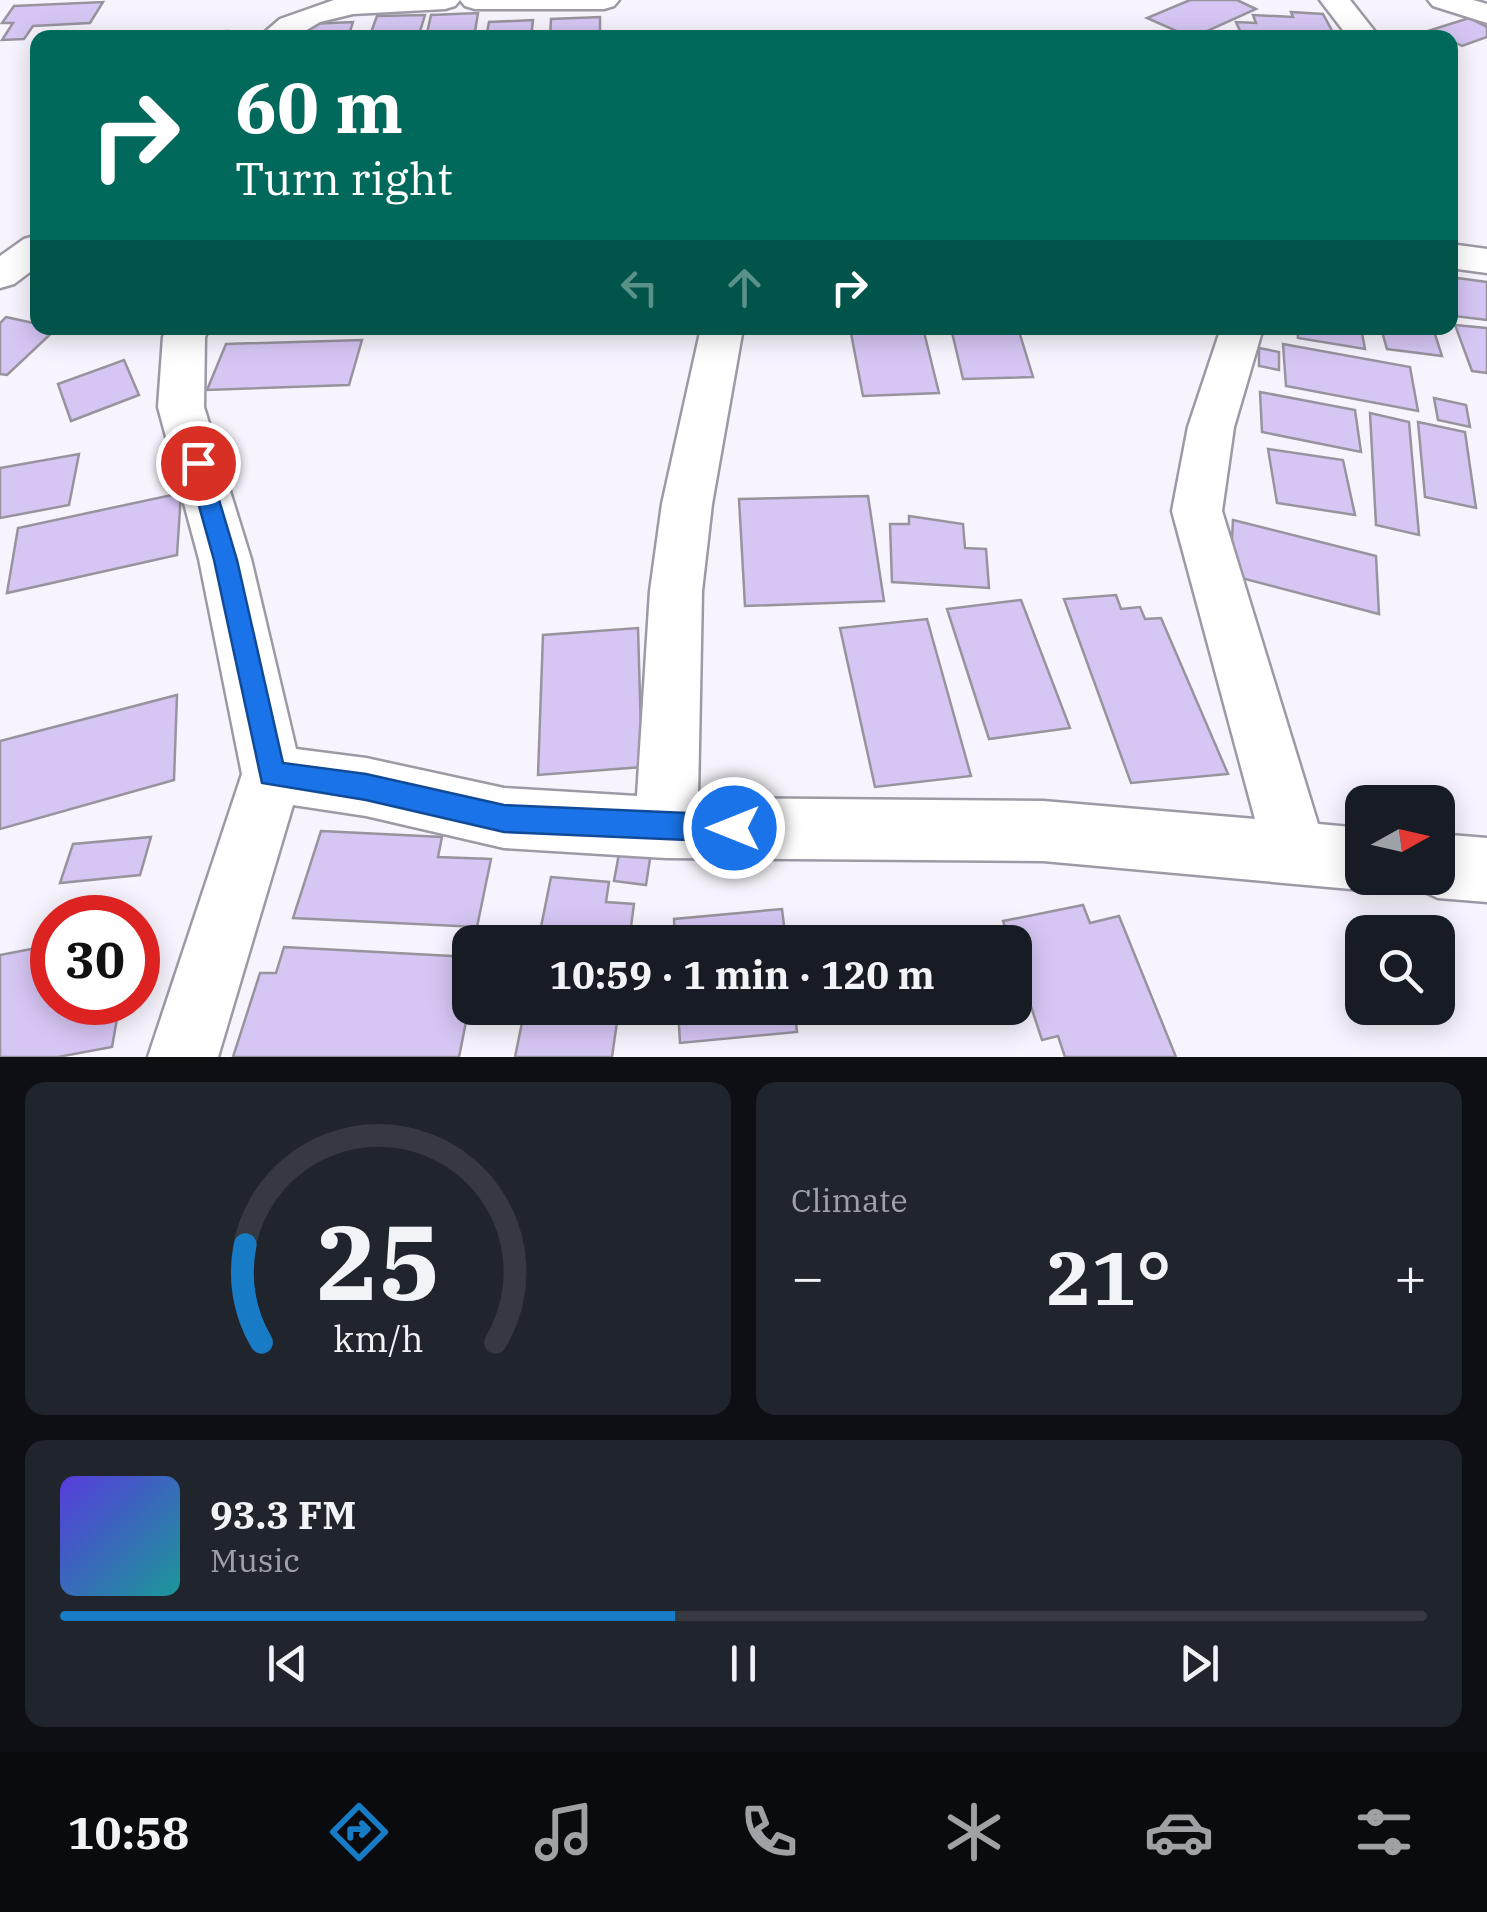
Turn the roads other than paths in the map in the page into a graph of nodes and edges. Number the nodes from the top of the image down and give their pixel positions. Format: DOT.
graph roads {
  1 [pos="445,0"];
  2 [pos="474,0"];
  3 [pos="604,0"];
  4 [pos="1335,0"];
  5 [pos="1443,0"];
  6 [pos="1487,14"];
  7 [pos="281,30"];
  8 [pos="1359,30"];
  9 [pos="1458,257"];
  10 [pos="1487,261"];
  11 [pos="185,335"];
  12 [pos="721,335"];
  13 [pos="1240,335"];
  14 [pos="272,774"];
  15 [pos="666,828"];
  16 [pos="1296,854"];
  17 [pos="1345,858"];
  18 [pos="1455,867"];
  19 [pos="1487,870"];
  20 [pos="184,1057"];
  1 -- 7 [label="street"];
  2 -- 3 [label="street"];
  4 -- 8 [label="street"];
  5 -- 6 [label="street"];
  9 -- 10 [label="street"];
  11 -- 14 [label="street"];
  12 -- 15 [label="street"];
  13 -- 16 [label="street"];
  14 -- 15 [label="street"];
  14 -- 20 [label="street"];
  15 -- 16 [label="street"];
  16 -- 17 [label="street"];
  18 -- 19 [label="street"];
}
